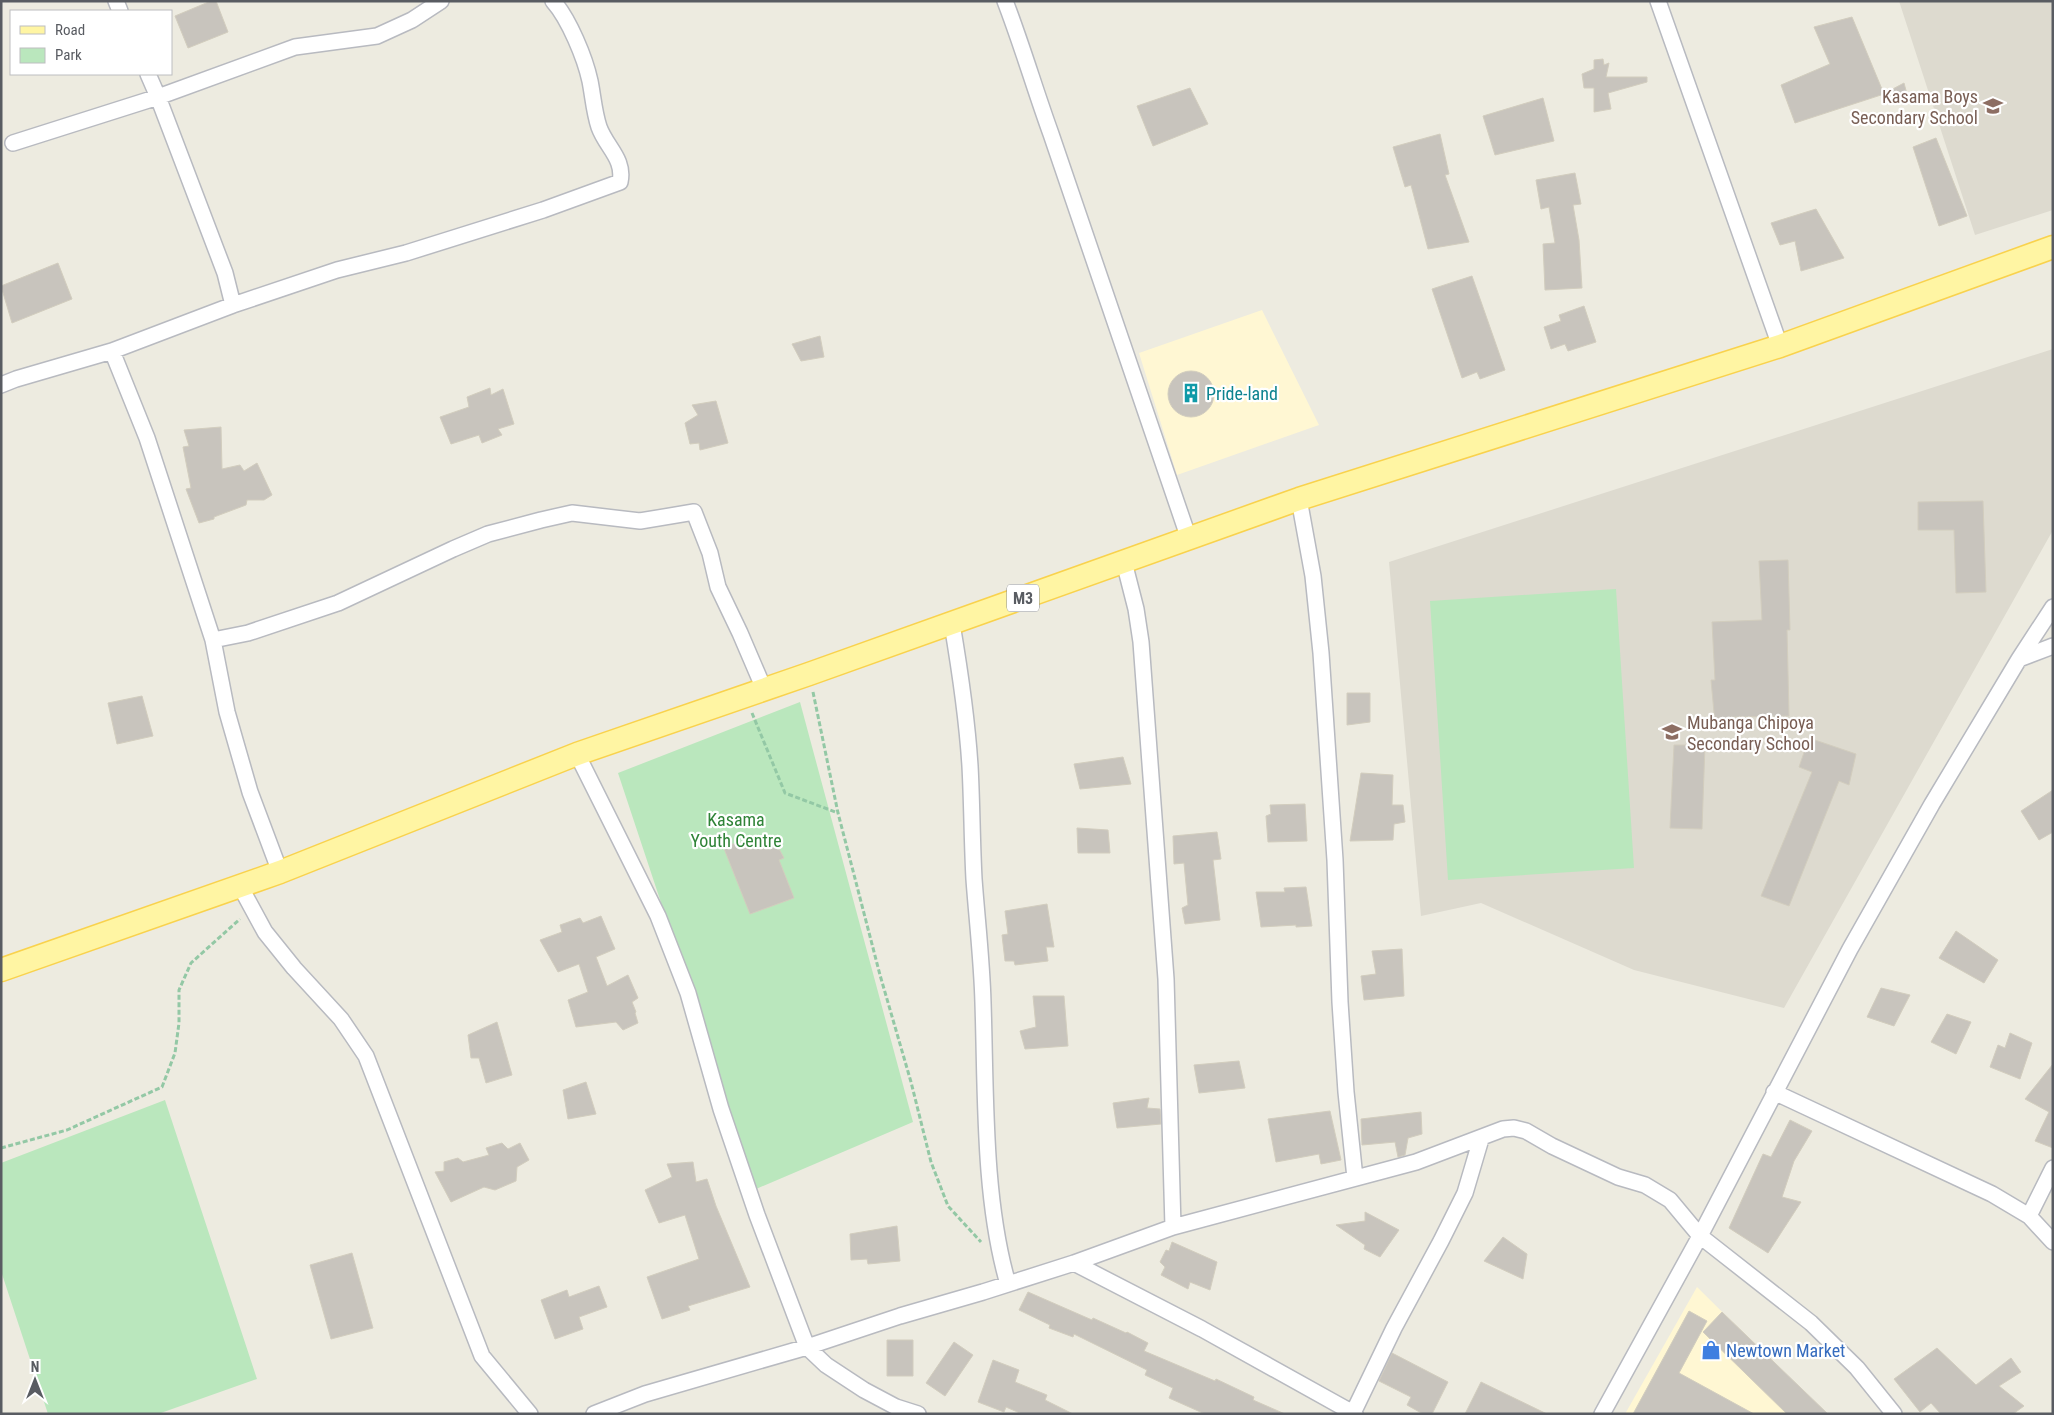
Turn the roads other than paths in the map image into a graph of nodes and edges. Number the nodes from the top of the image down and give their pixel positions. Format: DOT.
graph roads {
  1 [pos="441,1"];
  2 [pos="553,1"];
  3 [pos="1006,1"];
  4 [pos="1658,1"];
  5 [pos="148,75"];
  6 [pos="158,97"];
  7 [pos="13,143"];
  8 [pos="2053,247"];
  9 [pos="233,305"];
  10 [pos="1780,346"];
  11 [pos="112,352"];
  12 [pos="9,380"];
  13 [pos="1,386"];
  14 [pos="1299,499"];
  15 [pos="1189,540"];
  16 [pos="1124,562"];
  17 [pos="2053,608"];
  18 [pos="952,624"];
  19 [pos="213,640"];
  20 [pos="2053,646"];
  21 [pos="2019,659"];
  22 [pos="754,693"];
  23 [pos="577,754"];
  24 [pos="280,872"];
  25 [pos="240,886"];
  26 [pos="1,970"];
  27 [pos="1774,1092"];
  28 [pos="1482,1139"];
  29 [pos="2053,1168"];
  30 [pos="1355,1178"];
  31 [pos="2029,1216"];
  32 [pos="1173,1227"];
  33 [pos="1700,1236"];
  34 [pos="2053,1242"];
  35 [pos="1074,1263"];
  36 [pos="1008,1284"];
  37 [pos="807,1347"];
  38 [pos="1354,1413"];
  39 [pos="530,1414"];
  40 [pos="594,1414"];
  41 [pos="918,1414"];
  42 [pos="1602,1414"];
  43 [pos="1894,1414"];
  1 -- 6 [label="street"];
  2 -- 9 [label="street"];
  3 -- 15 [label="street"];
  4 -- 10 [label="street"];
  5 -- 6 [label="street"];
  6 -- 7 [label="street"];
  6 -- 9 [label="street"];
  8 -- 10 [label="main road, M3"];
  9 -- 11 [label="street"];
  10 -- 14 [label="main road, M3"];
  11 -- 12 [label="street"];
  11 -- 19 [label="street"];
  12 -- 13 [label="street"];
  14 -- 15 [label="main road, M3"];
  14 -- 30 [label="street"];
  15 -- 16 [label="main road, M3"];
  16 -- 18 [label="main road, M3"];
  16 -- 32 [label="street"];
  17 -- 21 [label="street"];
  18 -- 22 [label="main road, M3"];
  18 -- 36 [label="street"];
  19 -- 22 [label="street"];
  19 -- 24 [label="street"];
  20 -- 21 [label="street"];
  21 -- 27 [label="street"];
  22 -- 23 [label="main road, M3"];
  23 -- 24 [label="main road, M3"];
  23 -- 37 [label="street"];
  24 -- 25 [label="main road, M3"];
  25 -- 26 [label="main road, M3"];
  25 -- 39 [label="street"];
  27 -- 31 [label="street"];
  27 -- 33 [label="street"];
  28 -- 30 [label="street"];
  28 -- 33 [label="street"];
  28 -- 38 [label="street"];
  29 -- 31 [label="street"];
  30 -- 32 [label="street"];
  31 -- 34 [label="street"];
  32 -- 35 [label="street"];
  33 -- 42 [label="street"];
  33 -- 43 [label="street"];
  35 -- 36 [label="street"];
  35 -- 38 [label="street"];
  36 -- 37 [label="street"];
  37 -- 40 [label="street"];
  37 -- 41 [label="street"];
}
